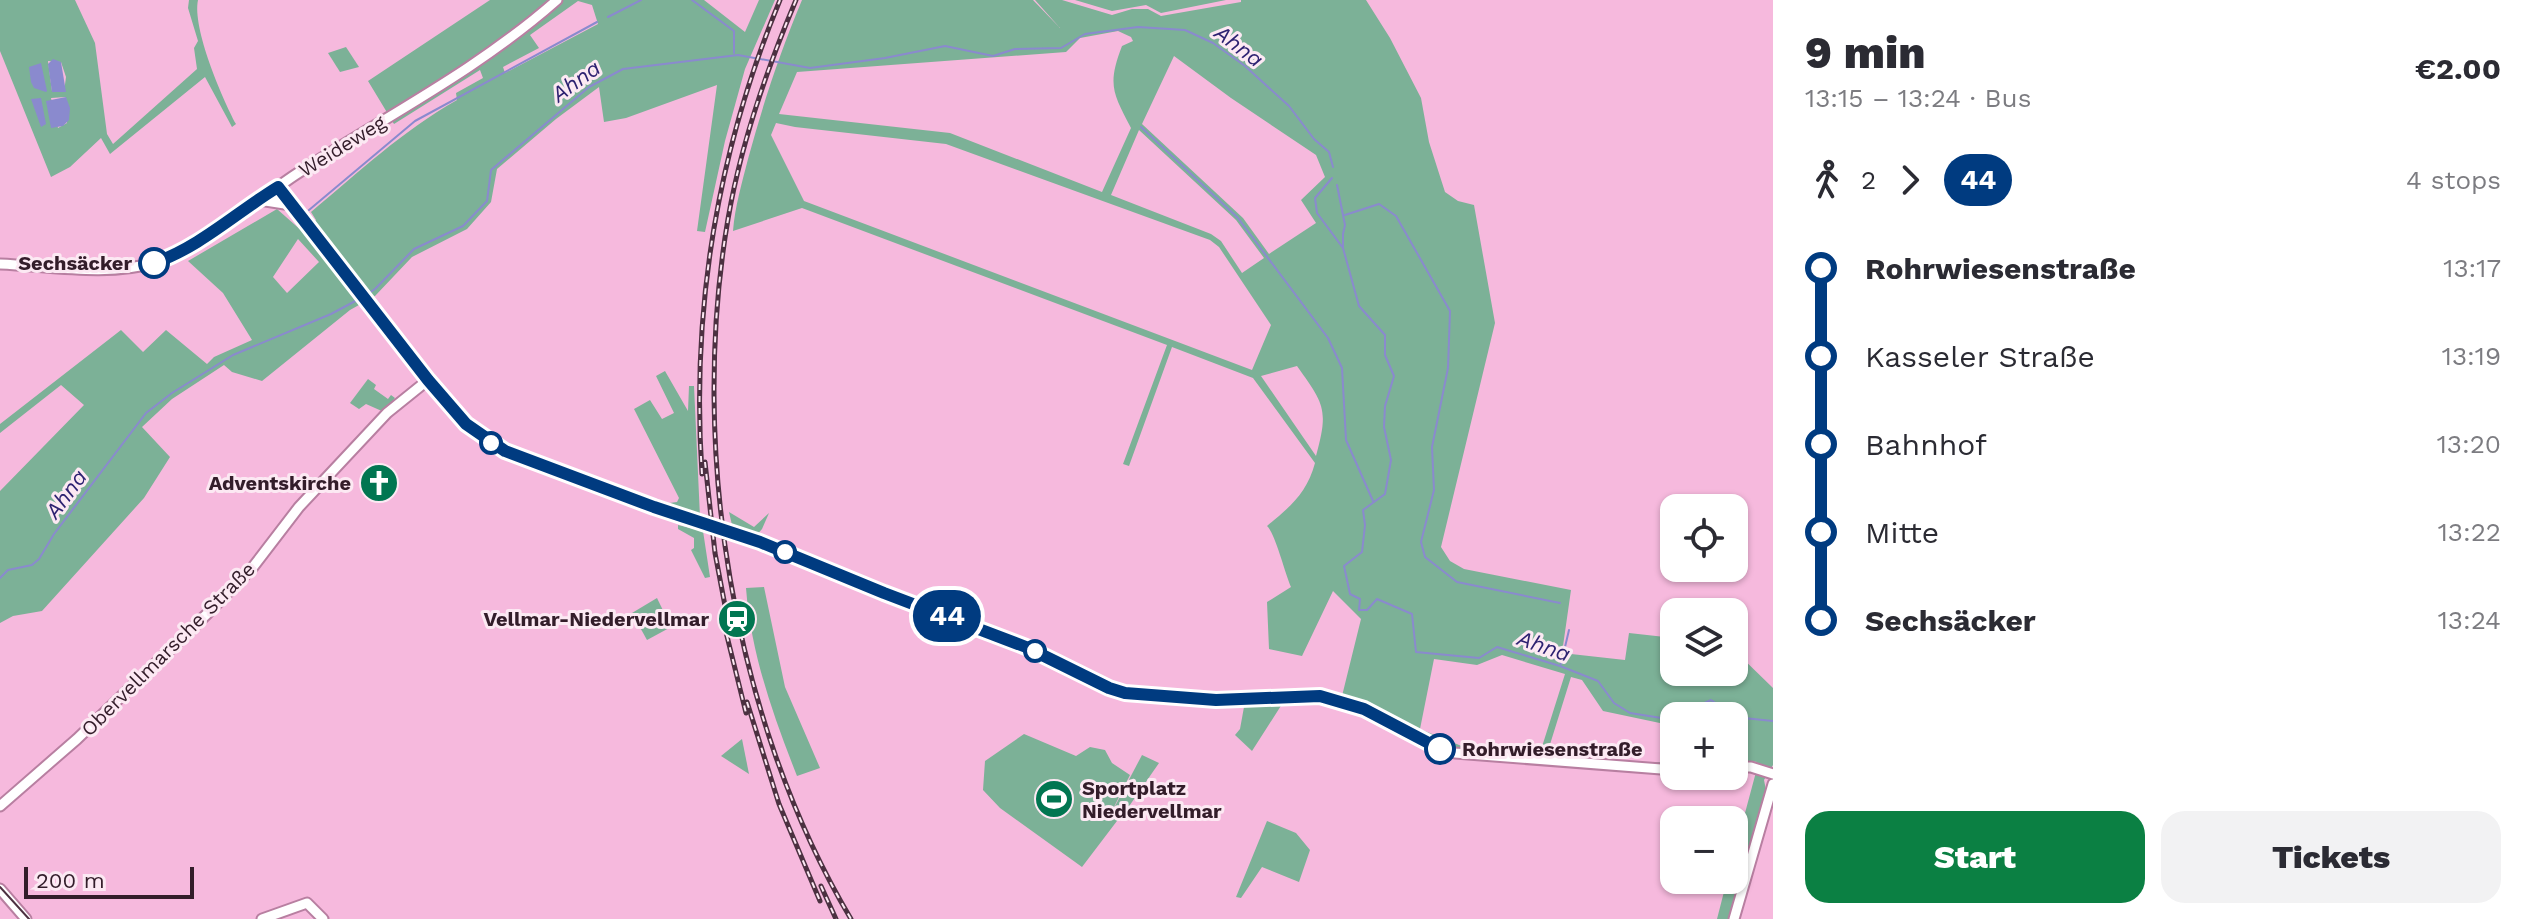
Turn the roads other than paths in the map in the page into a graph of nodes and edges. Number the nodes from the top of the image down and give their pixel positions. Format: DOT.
graph roads {
  1 [pos="557,0"];
  2 [pos="278,187"];
  3 [pos="258,200"];
  4 [pos="291,205"];
  5 [pos="0,264"];
  6 [pos="428,380"];
  7 [pos="1748,767"];
  8 [pos="1660,769"];
  9 [pos="1773,774"];
  10 [pos="1773,784"];
  11 [pos="0,806"];
  12 [pos="0,889"];
  13 [pos="26,919"];
  14 [pos="262,919"];
  15 [pos="323,919"];
  16 [pos="1734,919"];
  1 -- 2 [label="main road, Weideweg"];
  2 -- 3 [label="main road, Weideweg"];
  2 -- 4 [label="main road"];
  3 -- 4 [label="main road"];
  3 -- 5 [label="main road, Weideweg"];
  4 -- 6 [label="main road"];
  6 -- 8 [label="main road"];
  6 -- 11 [label="main road, Obervellmarsche Straße"];
  7 -- 9 [label="main road"];
  10 -- 16 [label="main road"];
  12 -- 13 [label="main road"];
  14 -- 15 [label="main road"];
}
